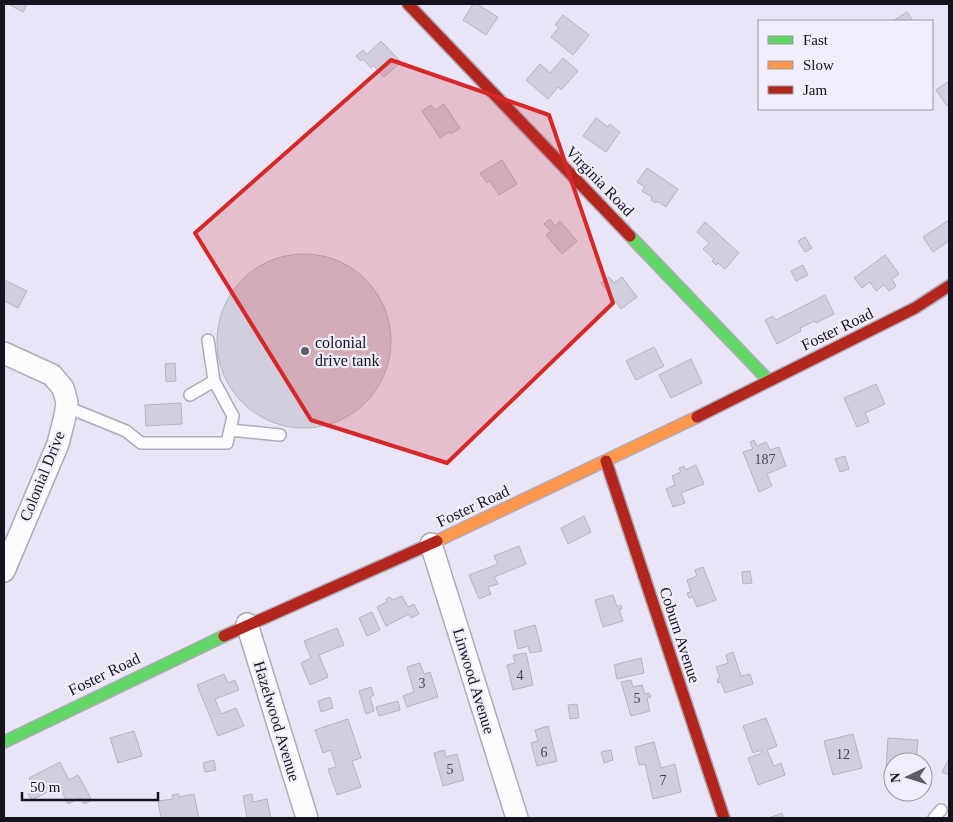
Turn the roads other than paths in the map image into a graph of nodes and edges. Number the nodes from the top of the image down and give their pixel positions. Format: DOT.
graph roads {
  1 [pos="408,4"];
  2 [pos="949,286"];
  3 [pos="208,340"];
  4 [pos="4,353"];
  5 [pos="214,380"];
  6 [pos="769,381"];
  7 [pos="190,395"];
  8 [pos="67,407"];
  9 [pos="230,430"];
  10 [pos="280,435"];
  11 [pos="606,461"];
  12 [pos="431,544"];
  13 [pos="4,571"];
  14 [pos="247,624"];
  15 [pos="4,742"];
  16 [pos="307,818"];
  17 [pos="517,818"];
  18 [pos="724,818"];
  1 -- 6 [label="street, Virginia Road"];
  2 -- 6 [label="street, Foster Road"];
  3 -- 5 [label="lane"];
  4 -- 8 [label="street"];
  5 -- 7 [label="lane"];
  5 -- 9 [label="lane"];
  6 -- 11 [label="street, Foster Road"];
  8 -- 9 [label="lane"];
  8 -- 13 [label="street, Colonial Drive"];
  9 -- 10 [label="lane"];
  11 -- 12 [label="street, Foster Road"];
  11 -- 18 [label="street, Coburn Avenue"];
  12 -- 14 [label="street, Foster Road"];
  12 -- 17 [label="street, Linwood Avenue"];
  14 -- 15 [label="street, Foster Road"];
  14 -- 16 [label="street, Hazelwood Avenue"];
}
